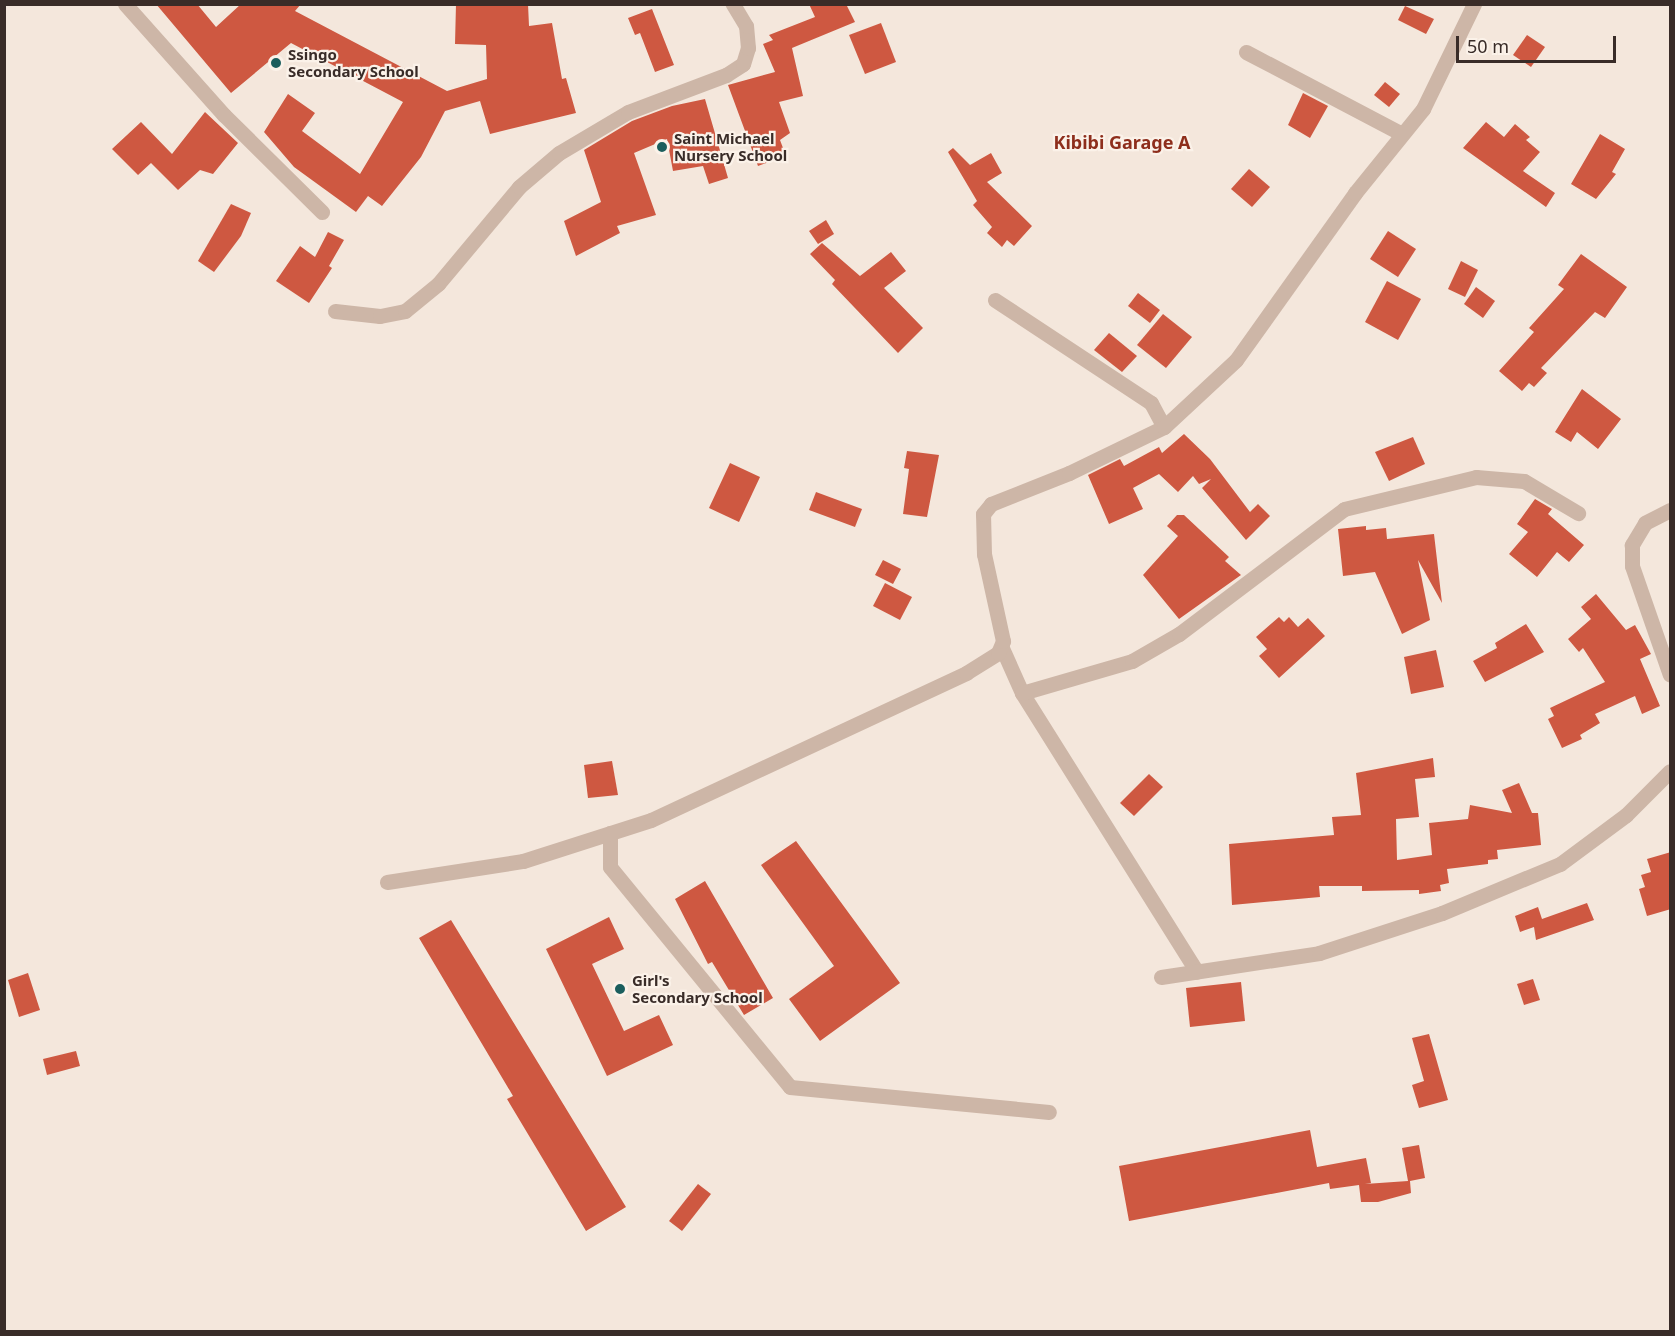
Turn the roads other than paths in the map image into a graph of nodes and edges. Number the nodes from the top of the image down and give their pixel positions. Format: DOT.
graph roads {
  1 [pos="125,4"];
  2 [pos="733,4"];
  3 [pos="1474,4"];
  4 [pos="1246,52"];
  5 [pos="1402,134"];
  6 [pos="322,212"];
  7 [pos="996,300"];
  8 [pos="335,311"];
  9 [pos="1164,427"];
  10 [pos="1671,510"];
  11 [pos="1578,513"];
  12 [pos="1002,648"];
  13 [pos="1671,675"];
  14 [pos="1022,693"];
  15 [pos="1671,771"];
  16 [pos="610,833"];
  17 [pos="387,882"];
  18 [pos="1197,972"];
  19 [pos="1161,977"];
  20 [pos="1049,1112"];
  1 -- 6 [label="street"];
  2 -- 8 [label="street"];
  3 -- 5 [label="street"];
  4 -- 5 [label="street"];
  5 -- 9 [label="street"];
  7 -- 9 [label="street"];
  9 -- 12 [label="street"];
  10 -- 13 [label="street"];
  11 -- 14 [label="street"];
  12 -- 14 [label="street"];
  12 -- 16 [label="street"];
  14 -- 18 [label="street"];
  15 -- 18 [label="street"];
  16 -- 17 [label="street"];
  16 -- 20 [label="street"];
  18 -- 19 [label="street"];
}
